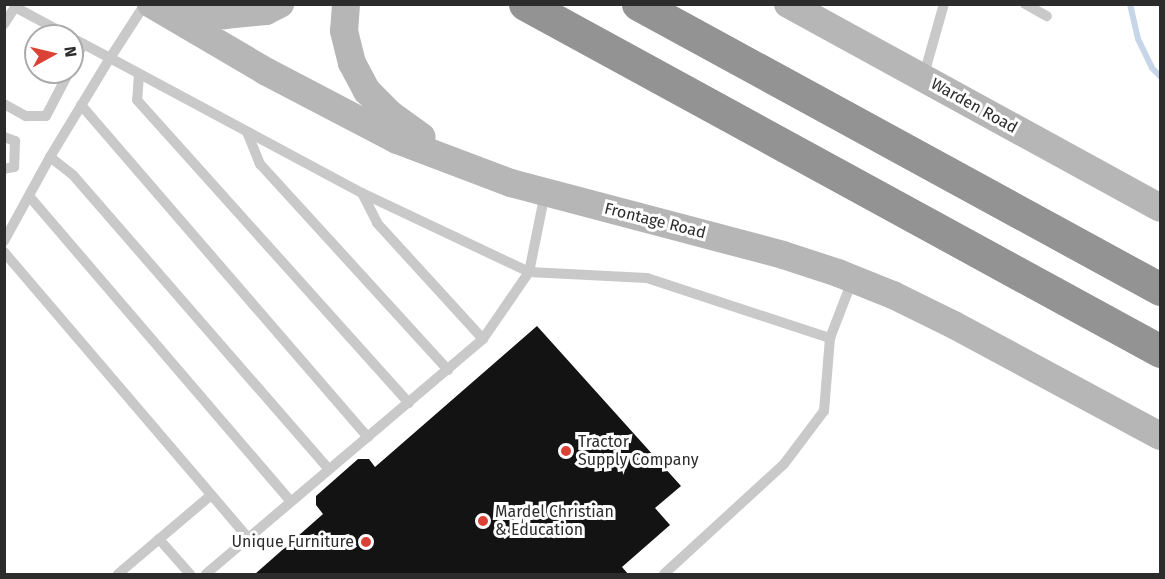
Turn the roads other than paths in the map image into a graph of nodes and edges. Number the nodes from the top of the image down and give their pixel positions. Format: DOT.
graph roads {
  1 [pos="145,4"];
  2 [pos="151,4"];
  3 [pos="186,4"];
  4 [pos="280,4"];
  5 [pos="346,4"];
  6 [pos="525,4"];
  7 [pos="638,4"];
  8 [pos="788,4"];
  9 [pos="944,4"];
  10 [pos="1025,4"];
  11 [pos="13,6"];
  12 [pos="1047,16"];
  13 [pos="4,24"];
  14 [pos="46,24"];
  15 [pos="84,45"];
  16 [pos="110,58"];
  17 [pos="139,74"];
  18 [pos="923,78"];
  19 [pos="63,84"];
  20 [pos="4,104"];
  21 [pos="81,105"];
  22 [pos="248,132"];
  23 [pos="4,137"];
  24 [pos="50,157"];
  25 [pos="463,166"];
  26 [pos="4,169"];
  27 [pos="362,193"];
  28 [pos="545,193"];
  29 [pos="29,196"];
  30 [pos="1158,206"];
  31 [pos="4,241"];
  32 [pos="4,252"];
  33 [pos="529,272"];
  34 [pos="853,279"];
  35 [pos="1161,289"];
  36 [pos="830,338"];
  37 [pos="483,339"];
  38 [pos="1161,351"];
  39 [pos="448,370"];
  40 [pos="409,403"];
  41 [pos="1161,436"];
  42 [pos="368,437"];
  43 [pos="329,469"];
  44 [pos="211,495"];
  45 [pos="290,501"];
  46 [pos="248,538"];
  47 [pos="159,539"];
  48 [pos="118,574"];
  49 [pos="190,574"];
  50 [pos="206,574"];
  51 [pos="664,574"];
  1 -- 16 [label="lane"];
  2 -- 25 [label="main road, Frontage Road"];
  3 -- 4 [label="main road"];
  5 -- 25 [label="main road"];
  6 -- 38 [label="highway"];
  7 -- 35 [label="highway"];
  8 -- 18 [label="main road, Warden Road"];
  9 -- 18 [label="lane"];
  10 -- 12 [label="lane"];
  11 -- 13 [label="lane"];
  11 -- 14 [label="lane"];
  15 -- 16 [label="lane"];
  16 -- 17 [label="lane"];
  16 -- 21 [label="lane"];
  17 -- 22 [label="lane"];
  17 -- 40 [label="lane"];
  18 -- 30 [label="main road, Warden Road"];
  19 -- 20 [label="lane"];
  21 -- 24 [label="lane"];
  21 -- 42 [label="lane"];
  22 -- 27 [label="lane"];
  22 -- 39 [label="lane"];
  23 -- 26 [label="lane"];
  24 -- 29 [label="lane"];
  24 -- 43 [label="lane"];
  25 -- 28 [label="main road, Frontage Road"];
  27 -- 33 [label="lane"];
  27 -- 37 [label="lane"];
  28 -- 33 [label="lane"];
  28 -- 34 [label="main road, Frontage Road"];
  29 -- 31 [label="lane"];
  29 -- 45 [label="lane"];
  32 -- 44 [label="lane"];
  33 -- 36 [label="lane"];
  33 -- 37 [label="lane"];
  34 -- 36 [label="lane"];
  34 -- 41 [label="main road, Frontage Road"];
  36 -- 51 [label="lane"];
  37 -- 39 [label="lane"];
  39 -- 40 [label="lane"];
  40 -- 42 [label="lane"];
  42 -- 43 [label="lane"];
  43 -- 45 [label="lane"];
  44 -- 46 [label="lane"];
  44 -- 47 [label="lane"];
  45 -- 46 [label="lane"];
  46 -- 50 [label="lane"];
  47 -- 48 [label="lane"];
  47 -- 49 [label="lane"];
}
